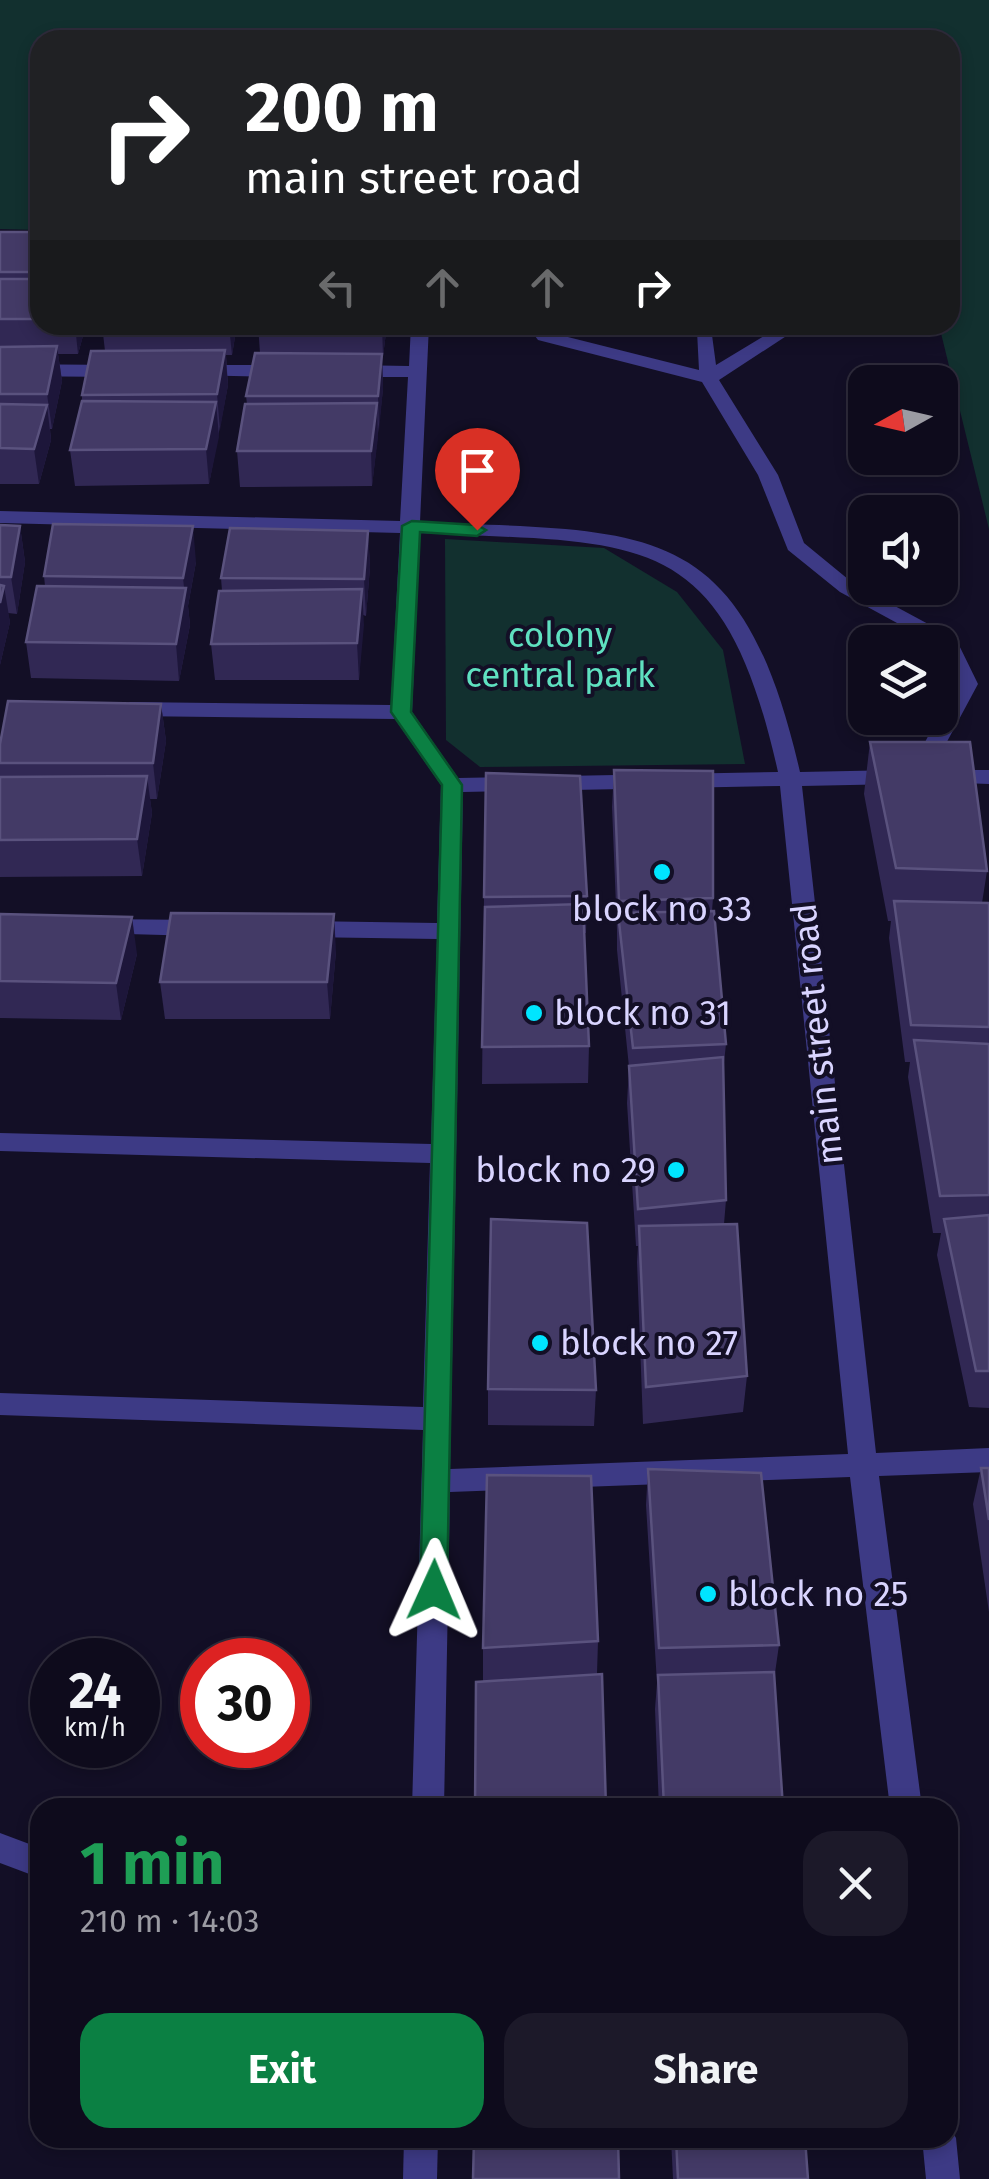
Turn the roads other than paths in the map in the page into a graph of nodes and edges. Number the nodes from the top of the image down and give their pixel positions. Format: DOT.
graph roads {
  1 [pos="420,335"];
  2 [pos="703,335"];
  3 [pos="778,335"];
  4 [pos="544,336"];
  5 [pos="0,370"];
  6 [pos="139,371"];
  7 [pos="179,371"];
  8 [pos="299,371"];
  9 [pos="338,371"];
  10 [pos="418,372"];
  11 [pos="709,378"];
  12 [pos="0,517"];
  13 [pos="412,526"];
  14 [pos="114,708"];
  15 [pos="401,712"];
  16 [pos="918,776"];
  17 [pos="989,777"];
  18 [pos="790,778"];
  19 [pos="452,785"];
  20 [pos="78,926"];
  21 [pos="215,928"];
  22 [pos="273,929"];
  23 [pos="449,931"];
  24 [pos="0,1142"];
  25 [pos="444,1154"];
  26 [pos="0,1404"];
  27 [pos="438,1419"];
  28 [pos="989,1460"];
  29 [pos="863,1464"];
  30 [pos="436,1481"];
  31 [pos="428,1798"];
  32 [pos="905,1798"];
  33 [pos="0,1848"];
  34 [pos="30,1859"];
  35 [pos="421,2148"];
  36 [pos="941,2148"];
  37 [pos="420,2179"];
  38 [pos="944,2179"];
  1 -- 10 [label="street"];
  2 -- 11 [label="street"];
  3 -- 11 [label="street"];
  4 -- 11 [label="street"];
  5 -- 6 [label="street"];
  7 -- 8 [label="street"];
  9 -- 10 [label="street"];
  10 -- 13 [label="street"];
  11 -- 16 [label="street"];
  12 -- 13 [label="street, main street road"];
  13 -- 15 [label="street"];
  13 -- 18 [label="street, main street road"];
  14 -- 15 [label="street"];
  15 -- 19 [label="street"];
  16 -- 17 [label="street"];
  16 -- 18 [label="street"];
  18 -- 19 [label="street"];
  18 -- 29 [label="street, main street road"];
  19 -- 23 [label="street"];
  20 -- 21 [label="street"];
  22 -- 23 [label="street"];
  23 -- 25 [label="street"];
  24 -- 25 [label="street"];
  25 -- 27 [label="street"];
  26 -- 27 [label="street"];
  27 -- 30 [label="street"];
  28 -- 29 [label="street"];
  29 -- 30 [label="street"];
  29 -- 32 [label="street, main street road"];
  30 -- 31 [label="street"];
  33 -- 34 [label="street"];
  35 -- 37 [label="street"];
  36 -- 38 [label="street"];
}
